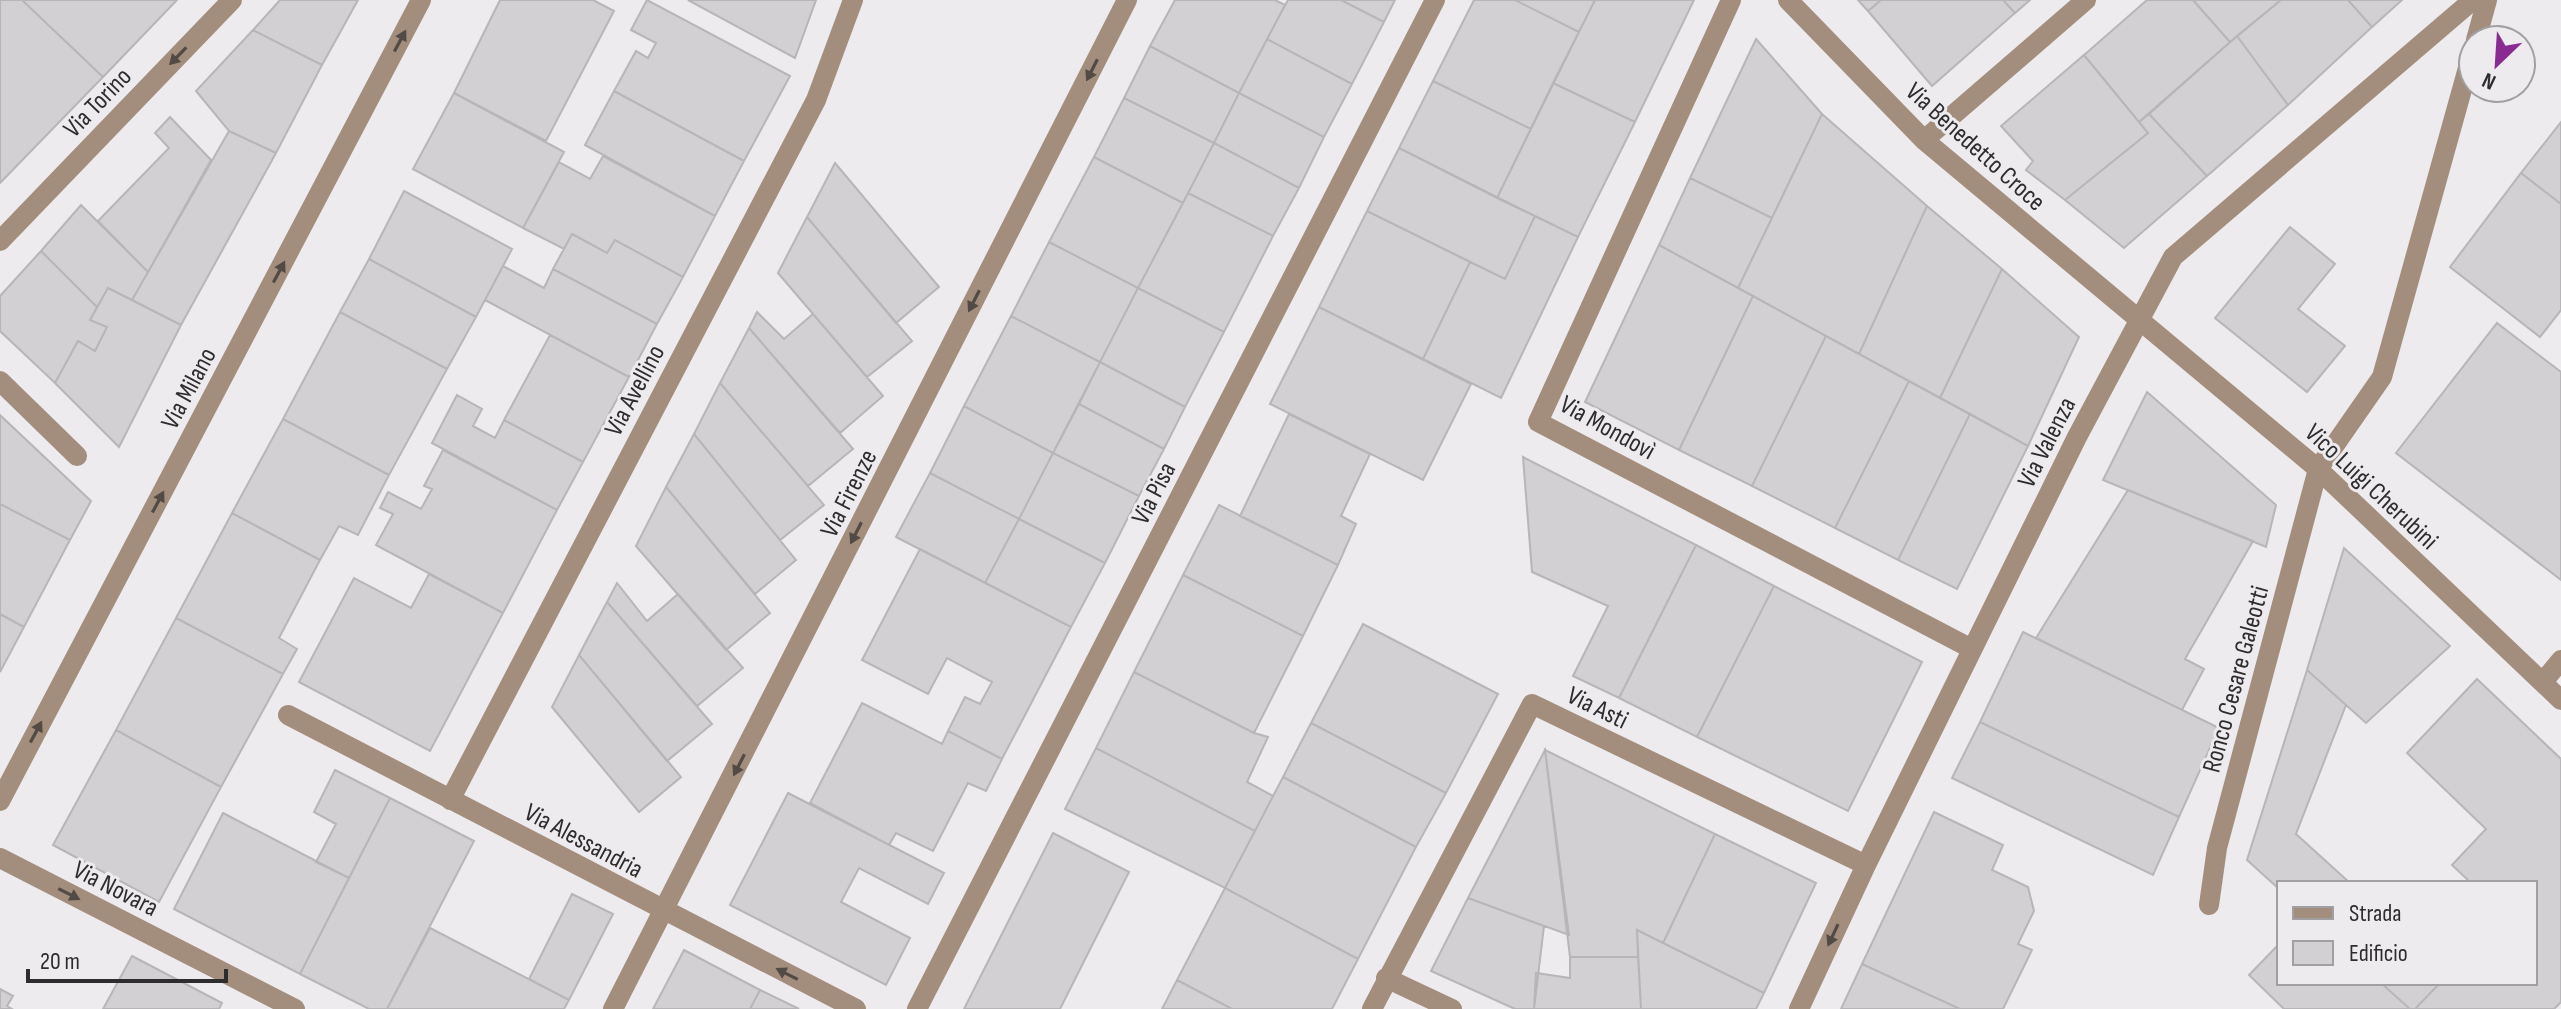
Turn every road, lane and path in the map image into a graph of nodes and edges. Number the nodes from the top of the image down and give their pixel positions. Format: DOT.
graph roads {
  1 [pos="232,0"];
  2 [pos="421,0"];
  3 [pos="853,0"];
  4 [pos="1127,0"];
  5 [pos="1435,0"];
  6 [pos="1731,0"];
  7 [pos="1788,0"];
  8 [pos="2086,0"];
  9 [pos="2473,0"];
  10 [pos="2487,0"];
  11 [pos="2480,24"];
  12 [pos="2458,104"];
  13 [pos="1924,140"];
  14 [pos="0,241"];
  15 [pos="2139,321"];
  16 [pos="0,381"];
  17 [pos="77,456"];
  18 [pos="2318,469"];
  19 [pos="1972,649"];
  20 [pos="2561,660"];
  21 [pos="2543,682"];
  22 [pos="2561,700"];
  23 [pos="288,715"];
  24 [pos="450,800"];
  25 [pos="0,801"];
  26 [pos="0,858"];
  27 [pos="1866,865"];
  28 [pos="2209,905"];
  29 [pos="664,912"];
  30 [pos="1386,978"];
  31 [pos="295,1009"];
  32 [pos="613,1009"];
  33 [pos="856,1009"];
  34 [pos="917,1009"];
  35 [pos="1372,1009"];
  36 [pos="1452,1009"];
  37 [pos="1799,1009"];
  1 -- 14 [label="street, Via Torino, one-way"];
  25 -- 2 [label="street, Via Milano, one-way"];
  3 -- 24 [label="street, Via Avellino"];
  4 -- 29 [label="street, Via Firenze, one-way"];
  5 -- 34 [label="street, Via Pisa"];
  6 -- 19 [label="street, Via Mondovì"];
  7 -- 13 [label="street, Via Benedetto Croce"];
  8 -- 13 [label="street"];
  9 -- 15 [label="street, Via Valenza"];
  10 -- 11 [label="street"];
  12 -- 18 [label="street, Ronco Cesare Galeotti"];
  13 -- 15 [label="street, Via Benedetto Croce"];
  15 -- 18 [label="street, Vico Luigi Cherubini"];
  15 -- 19 [label="street, Via Valenza"];
  16 -- 17 [label="street"];
  18 -- 21 [label="street, Vico Luigi Cherubini"];
  18 -- 28 [label="street, Ronco Cesare Galeotti"];
  19 -- 27 [label="street, Via Valenza"];
  20 -- 21 [label="street"];
  21 -- 22 [label="street, Vico Luigi Cherubini"];
  23 -- 24 [label="street, Via Alessandria"];
  24 -- 29 [label="street, Via Alessandria"];
  26 -- 31 [label="street, Via Novara, one-way"];
  27 -- 30 [label="street, Via Asti"];
  27 -- 37 [label="street, Via Valenza, one-way"];
  29 -- 32 [label="street, Via Firenze"];
  33 -- 29 [label="street, Via Alessandria, one-way"];
  30 -- 35 [label="street, Via Asti"];
  30 -- 36 [label="street"];
}
